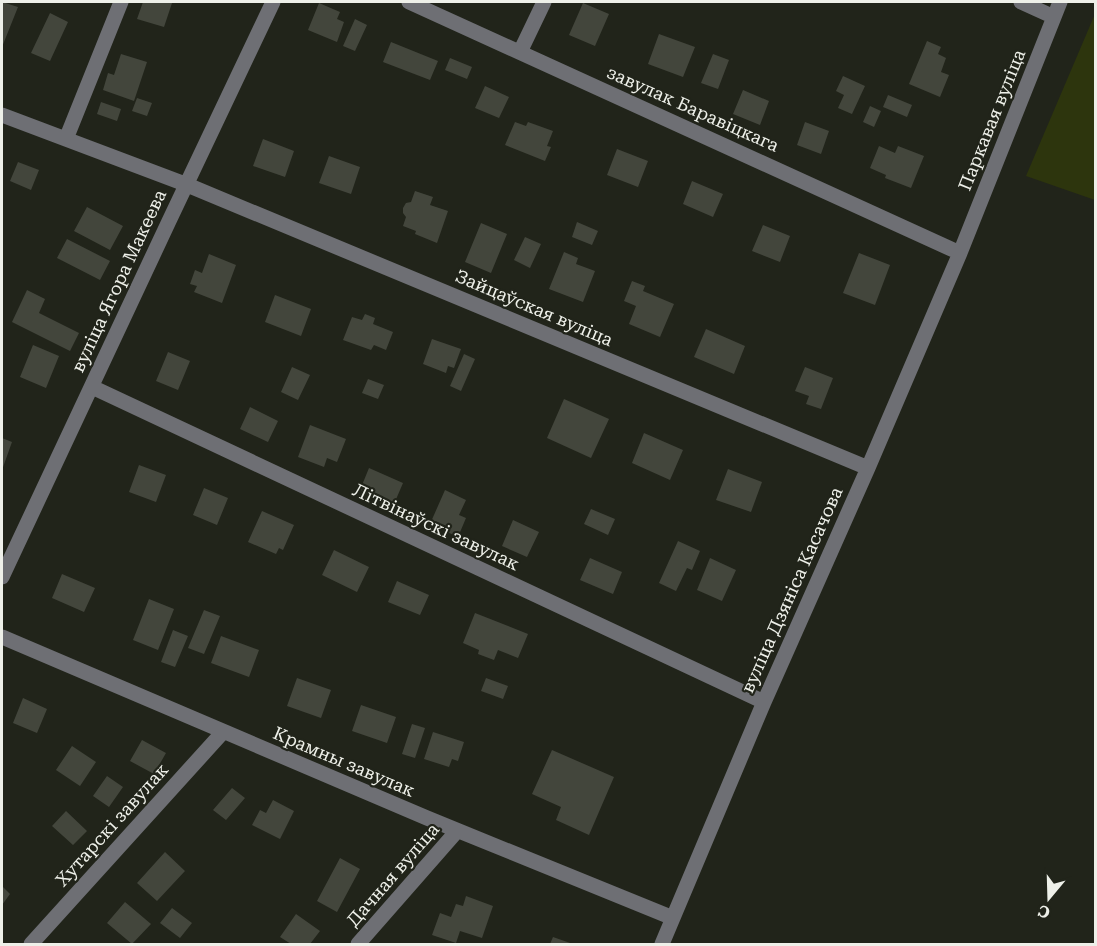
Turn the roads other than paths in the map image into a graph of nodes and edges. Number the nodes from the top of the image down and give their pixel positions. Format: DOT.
graph roads {
  1 [pos="121,2"];
  2 [pos="273,2"];
  3 [pos="409,2"];
  4 [pos="544,2"];
  5 [pos="1021,2"];
  6 [pos="1060,2"];
  7 [pos="1054,17"];
  8 [pos="520,52"];
  9 [pos="2,115"];
  10 [pos="66,139"];
  11 [pos="185,184"];
  12 [pos="960,253"];
  13 [pos="92,387"];
  14 [pos="868,468"];
  15 [pos="2,577"];
  16 [pos="2,637"];
  17 [pos="764,702"];
  18 [pos="223,732"];
  19 [pos="457,831"];
  20 [pos="673,918"];
  21 [pos="31,945"];
  22 [pos="358,945"];
  23 [pos="662,945"];
  1 -- 10 [label="street"];
  2 -- 11 [label="street, вуліца Ягора Макеева"];
  3 -- 8 [label="street, завулак Баравіцкага"];
  4 -- 8 [label="street"];
  5 -- 7 [label="street"];
  6 -- 7 [label="street, Паркавая вуліца"];
  7 -- 12 [label="street, Паркавая вуліца"];
  8 -- 12 [label="street, завулак Баравіцкага"];
  9 -- 10 [label="street, Зайцаўская вуліца"];
  10 -- 11 [label="street, Зайцаўская вуліца"];
  11 -- 13 [label="street, вуліца Ягора Макеева"];
  11 -- 14 [label="street, Зайцаўская вуліца"];
  12 -- 14 [label="street, вуліца Дзяніса Касачова"];
  13 -- 15 [label="street, вуліца Ягора Макеева"];
  13 -- 17 [label="street, Літвінаўскі завулак"];
  14 -- 17 [label="street, вуліца Дзяніса Касачова"];
  16 -- 18 [label="street, Крамны завулак"];
  17 -- 20 [label="street, вуліца Дзяніса Касачова"];
  18 -- 19 [label="street, Крамны завулак"];
  18 -- 21 [label="street, Хутарскі завулак"];
  19 -- 20 [label="street, Крамны завулак"];
  19 -- 22 [label="street, Дачная вуліца"];
  20 -- 23 [label="street, вуліца Дзяніса Касачова"];
}
